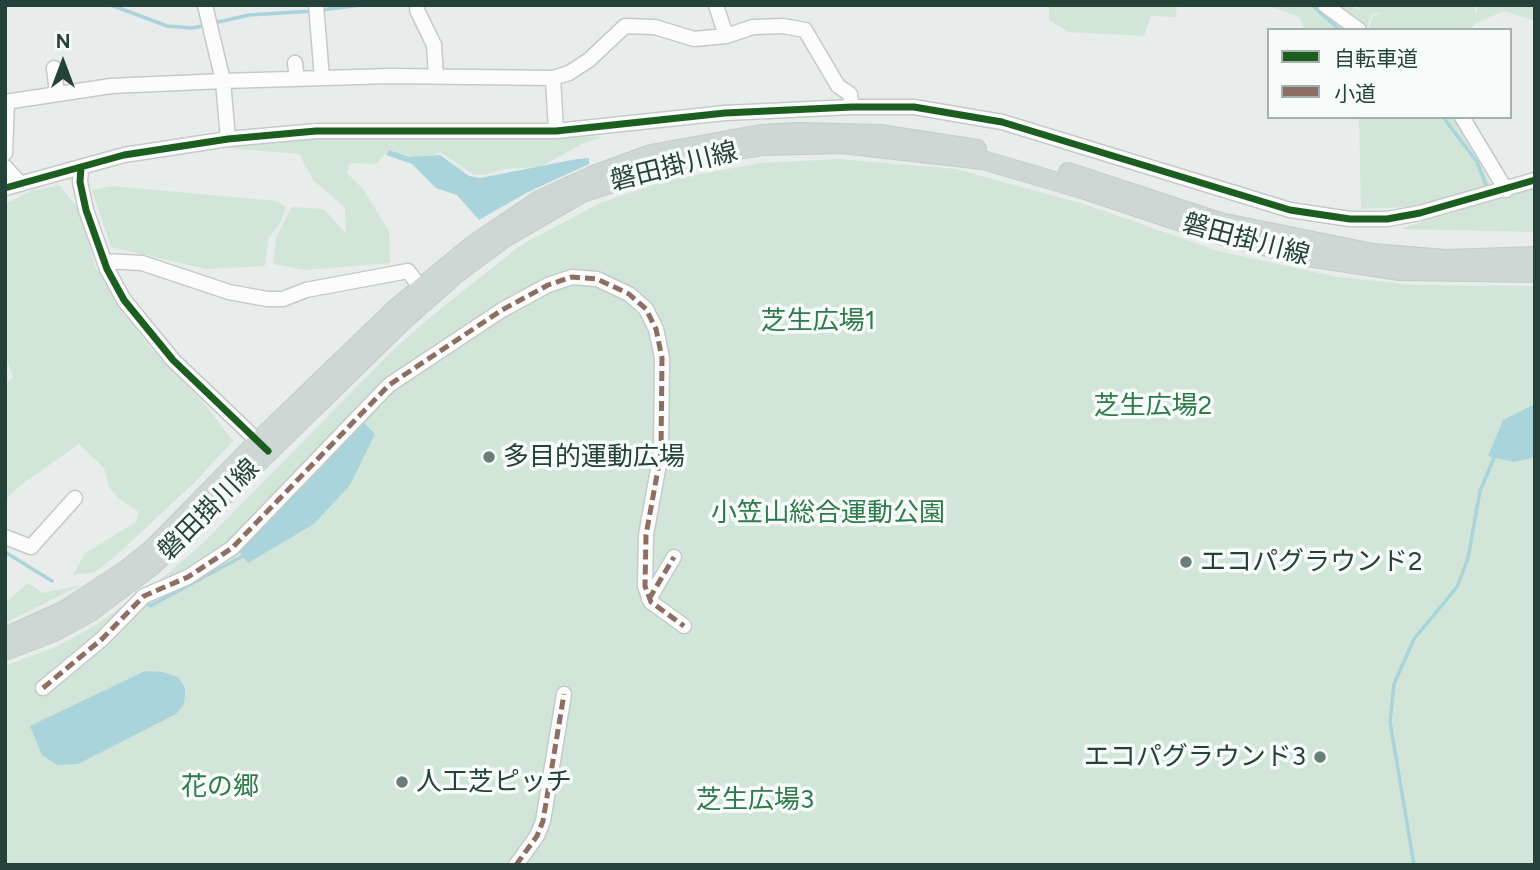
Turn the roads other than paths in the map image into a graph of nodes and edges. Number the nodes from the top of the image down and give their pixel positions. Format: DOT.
graph roads {
  1 [pos="716,5"];
  2 [pos="1325,5"];
  3 [pos="417,10"];
  4 [pos="207,12"];
  5 [pos="316,12"];
  6 [pos="1356,28"];
  7 [pos="726,36"];
  8 [pos="295,63"];
  9 [pos="54,68"];
  10 [pos="436,76"];
  11 [pos="321,78"];
  12 [pos="553,78"];
  13 [pos="298,79"];
  14 [pos="223,81"];
  15 [pos="57,94"];
  16 [pos="6,102"];
  17 [pos="852,107"];
  18 [pos="1463,119"];
  19 [pos="556,131"];
  20 [pos="228,139"];
  21 [pos="5,153"];
  22 [pos="7,165"];
  23 [pos="81,167"];
  24 [pos="1535,180"];
  25 [pos="21,184"];
  26 [pos="5,188"];
  27 [pos="1506,190"];
  28 [pos="1535,256"];
  29 [pos="104,261"];
  30 [pos="1535,273"];
  31 [pos="420,288"];
  32 [pos="263,446"];
  33 [pos="75,498"];
  34 [pos="5,537"];
  35 [pos="674,557"];
  36 [pos="649,599"];
  37 [pos="684,626"];
  38 [pos="5,637"];
  39 [pos="5,651"];
  40 [pos="43,688"];
  41 [pos="564,694"];
  42 [pos="516,865"];
  1 -- 7 [label="street"];
  2 -- 6 [label="street"];
  3 -- 10 [label="street"];
  4 -- 14 [label="street"];
  5 -- 11 [label="street"];
  7 -- 12 [label="street"];
  7 -- 17 [label="street"];
  8 -- 13 [label="street"];
  9 -- 15 [label="street"];
  10 -- 11 [label="street"];
  10 -- 12 [label="street"];
  11 -- 13 [label="street"];
  12 -- 19 [label="street"];
  13 -- 14 [label="street"];
  14 -- 15 [label="street"];
  14 -- 20 [label="street"];
  15 -- 16 [label="street"];
  16 -- 21 [label="street"];
  17 -- 19 [label="street"];
  17 -- 27 [label="street"];
  18 -- 27 [label="street"];
  19 -- 20 [label="street"];
  20 -- 23 [label="street"];
  22 -- 25 [label="street"];
  23 -- 25 [label="street"];
  23 -- 29 [label="street"];
  24 -- 27 [label="street"];
  25 -- 26 [label="street"];
  28 -- 31 [label="main road, 磐田掛川線"];
  29 -- 31 [label="street"];
  29 -- 32 [label="street"];
  30 -- 32 [label="main road, 磐田掛川線"];
  31 -- 32 [label="main road, 磐田掛川線"];
  32 -- 38 [label="main road, 磐田掛川線"];
  32 -- 39 [label="main road, 磐田掛川線"];
  33 -- 34 [label="street"];
  35 -- 36 [label="street"];
  36 -- 37 [label="street"];
  36 -- 40 [label="street"];
  41 -- 42 [label="street"];
}
